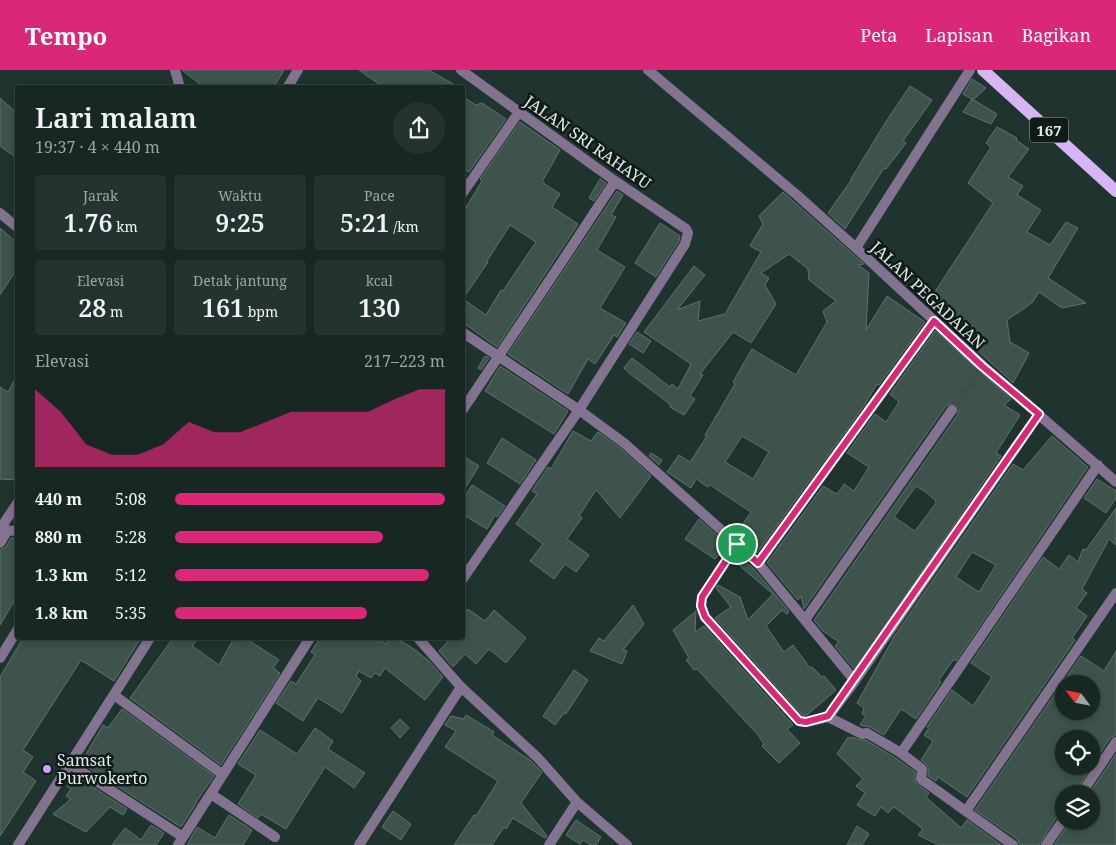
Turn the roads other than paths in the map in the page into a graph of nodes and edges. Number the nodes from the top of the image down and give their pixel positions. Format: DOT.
graph roads {
  1 [pos="175,70"];
  2 [pos="298,70"];
  3 [pos="461,70"];
  4 [pos="648,70"];
  5 [pos="970,70"];
  6 [pos="983,70"];
  7 [pos="179,85"];
  8 [pos="289,85"];
  9 [pos="519,112"];
  10 [pos="615,180"];
  11 [pos="465,190"];
  12 [pos="1116,190"];
  13 [pos="0,212"];
  14 [pos="15,225"];
  15 [pos="856,248"];
  16 [pos="934,321"];
  17 [pos="465,334"];
  18 [pos="500,356"];
  19 [pos="465,407"];
  20 [pos="579,410"];
  21 [pos="952,410"];
  22 [pos="1039,414"];
  23 [pos="1098,465"];
  24 [pos="1116,482"];
  25 [pos="15,509"];
  26 [pos="6,530"];
  27 [pos="0,543"];
  28 [pos="737,544"];
  29 [pos="758,563"];
  30 [pos="465,576"];
  31 [pos="1116,593"];
  32 [pos="805,620"];
  33 [pos="15,634"];
  34 [pos="149,640"];
  35 [pos="309,640"];
  36 [pos="422,640"];
  37 [pos="0,658"];
  38 [pos="854,681"];
  39 [pos="461,687"];
  40 [pos="114,694"];
  41 [pos="828,716"];
  42 [pos="1116,742"];
  43 [pos="901,754"];
  44 [pos="70,764"];
  45 [pos="222,774"];
  46 [pos="1087,785"];
  47 [pos="211,794"];
  48 [pos="577,802"];
  49 [pos="966,810"];
  50 [pos="1056,830"];
  51 [pos="275,837"];
  52 [pos="180,841"];
  53 [pos="18,845"];
  54 [pos="359,845"];
  55 [pos="549,845"];
  56 [pos="627,845"];
  57 [pos="1013,845"];
  58 [pos="1046,845"];
  1 -- 7 [label="street"];
  2 -- 8 [label="street"];
  3 -- 9 [label="street, JALAN SRI RAHAYU"];
  4 -- 15 [label="street"];
  5 -- 15 [label="street, JALAN PEGADAIAN"];
  6 -- 12 [label="main road, 167"];
  9 -- 10 [label="street, JALAN SRI RAHAYU"];
  9 -- 11 [label="street"];
  10 -- 18 [label="street"];
  10 -- 20 [label="street, JALAN SRI RAHAYU"];
  13 -- 14 [label="street"];
  15 -- 16 [label="street, JALAN PEGADAIAN"];
  16 -- 22 [label="street, JALAN PEGADAIAN"];
  16 -- 29 [label="street"];
  17 -- 18 [label="street"];
  18 -- 19 [label="street"];
  18 -- 20 [label="street"];
  20 -- 28 [label="street"];
  20 -- 30 [label="street"];
  21 -- 32 [label="street"];
  22 -- 23 [label="street, JALAN PEGADAIAN"];
  22 -- 38 [label="street"];
  23 -- 24 [label="street, JALAN PEGADAIAN"];
  23 -- 43 [label="street"];
  25 -- 26 [label="street"];
  26 -- 27 [label="street"];
  28 -- 29 [label="street"];
  28 -- 41 [label="street"];
  29 -- 32 [label="street"];
  31 -- 49 [label="street"];
  32 -- 38 [label="street"];
  33 -- 37 [label="street"];
  34 -- 40 [label="street"];
  35 -- 45 [label="street"];
  36 -- 39 [label="street"];
  38 -- 41 [label="street"];
  39 -- 48 [label="street"];
  39 -- 54 [label="street"];
  40 -- 44 [label="street"];
  40 -- 45 [label="street"];
  41 -- 43 [label="street"];
  42 -- 46 [label="street"];
  43 -- 49 [label="street"];
  44 -- 52 [label="street"];
  44 -- 53 [label="street"];
  45 -- 47 [label="street"];
  47 -- 51 [label="street"];
  47 -- 52 [label="street"];
  48 -- 55 [label="street"];
  48 -- 56 [label="street"];
  49 -- 57 [label="street"];
  50 -- 58 [label="street"];
}
